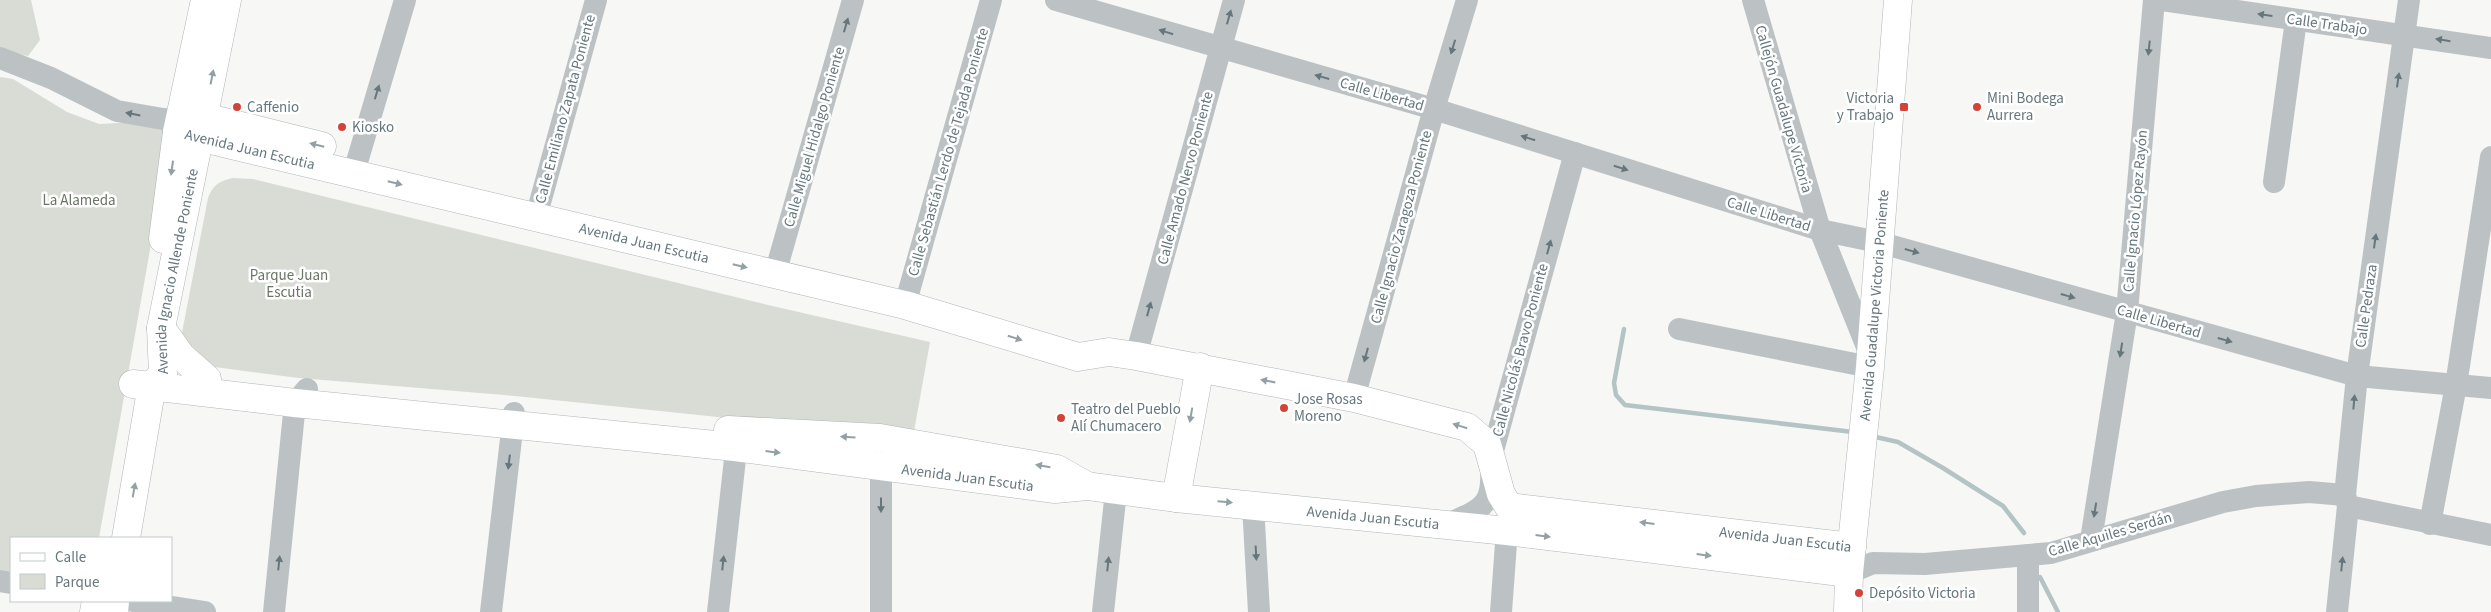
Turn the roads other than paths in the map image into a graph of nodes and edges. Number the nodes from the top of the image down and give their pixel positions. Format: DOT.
graph roads {
  1 [pos="205,0"];
  2 [pos="227,0"];
  3 [pos="405,0"];
  4 [pos="596,0"];
  5 [pos="853,0"];
  6 [pos="991,0"];
  7 [pos="1056,0"];
  8 [pos="1234,0"];
  9 [pos="1467,0"];
  10 [pos="1753,0"];
  11 [pos="1898,0"];
  12 [pos="2154,0"];
  13 [pos="2162,0"];
  14 [pos="2409,0"];
  15 [pos="2296,20"];
  16 [pos="2404,34"];
  17 [pos="1220,48"];
  18 [pos="2491,48"];
  19 [pos="0,58"];
  20 [pos="1434,109"];
  21 [pos="190,127"];
  22 [pos="226,145"];
  23 [pos="1575,153"];
  24 [pos="2491,158"];
  25 [pos="356,164"];
  26 [pos="195,166"];
  27 [pos="2274,182"];
  28 [pos="538,208"];
  29 [pos="1820,230"];
  30 [pos="1878,242"];
  31 [pos="777,265"];
  32 [pos="907,297"];
  33 [pos="2127,312"];
  34 [pos="161,328"];
  35 [pos="1678,329"];
  36 [pos="1136,356"];
  37 [pos="1871,362"];
  38 [pos="1200,367"];
  39 [pos="2357,376"];
  40 [pos="148,379"];
  41 [pos="207,379"];
  42 [pos="2456,385"];
  43 [pos="2491,388"];
  44 [pos="301,396"];
  45 [pos="1354,398"];
  46 [pos="514,419"];
  47 [pos="880,438"];
  48 [pos="736,439"];
  49 [pos="1490,458"];
  50 [pos="882,466"];
  51 [pos="1087,486"];
  52 [pos="1116,491"];
  53 [pos="1176,498"];
  54 [pos="2346,501"];
  55 [pos="1253,505"];
  56 [pos="1508,519"];
  57 [pos="2430,524"];
  58 [pos="1445,525"];
  59 [pos="2491,535"];
  60 [pos="107,537"];
  61 [pos="126,537"];
  62 [pos="2091,540"];
  63 [pos="1858,561"];
  64 [pos="2028,565"];
  65 [pos="140,602"];
  66 [pos="205,612"];
  67 [pos="274,612"];
  68 [pos="491,612"];
  69 [pos="718,612"];
  70 [pos="880,612"];
  71 [pos="1102,612"];
  72 [pos="1260,612"];
  73 [pos="1502,612"];
  74 [pos="1848,612"];
  75 [pos="2028,612"];
  76 [pos="2336,612"];
  1 -- 21 [label="main road, Avenida Ignacio Allende Poniente"];
  21 -- 2 [label="main road, Avenida Ignacio Allende Poniente, one-way"];
  25 -- 3 [label="street, one-way"];
  4 -- 28 [label="street, Calle Emiliano Zapata Poniente"];
  31 -- 5 [label="street, Calle Miguel Hidalgo Poniente, one-way"];
  6 -- 32 [label="street, Calle Sebastián Lerdo de Tejada Poniente"];
  17 -- 7 [label="street, Calle Libertad, one-way"];
  17 -- 8 [label="street, Calle Amado Nervo Poniente, one-way"];
  9 -- 20 [label="street, Calle Ignacio Zaragoza Poniente, one-way"];
  10 -- 29 [label="street, Callejón Guadalupe Victoria"];
  11 -- 30 [label="main road, Avenida Guadalupe Victoria Poniente"];
  12 -- 33 [label="street, Calle Ignacio López Rayón, one-way"];
  15 -- 13 [label="street, Calle Trabajo, one-way"];
  14 -- 16 [label="street, Calle Pedraza"];
  15 -- 16 [label="street, Calle Trabajo"];
  15 -- 27 [label="street"];
  18 -- 16 [label="street, Calle Trabajo, one-way"];
  39 -- 16 [label="street, Calle Pedraza, one-way"];
  20 -- 17 [label="street, Calle Libertad, one-way"];
  36 -- 17 [label="street, Calle Amado Nervo Poniente, one-way"];
  21 -- 19 [label="street, one-way"];
  23 -- 20 [label="street, Calle Libertad, one-way"];
  20 -- 45 [label="street, Calle Ignacio Zaragoza Poniente, one-way"];
  21 -- 22 [label="main road, Avenida Juan Escutia"];
  25 -- 21 [label="main road, Avenida Juan Escutia, one-way"];
  21 -- 26 [label="main road, Avenida Ignacio Allende Poniente"];
  21 -- 40 [label="main road, Avenida Ignacio Allende Poniente, one-way"];
  22 -- 25 [label="main road, Avenida Juan Escutia"];
  22 -- 26 [label="main road"];
  23 -- 29 [label="street, Calle Libertad, one-way"];
  49 -- 23 [label="street, Calle Nicolás Bravo Poniente, one-way"];
  24 -- 42 [label="street"];
  25 -- 28 [label="main road, Avenida Juan Escutia"];
  26 -- 34 [label="main road, Avenida Ignacio Allende Poniente"];
  28 -- 31 [label="main road, Avenida Juan Escutia"];
  29 -- 30 [label="street, Calle Libertad"];
  29 -- 37 [label="street, Callejón Guadalupe Victoria"];
  30 -- 33 [label="street, Calle Libertad, one-way"];
  30 -- 37 [label="main road, Avenida Guadalupe Victoria Poniente"];
  31 -- 32 [label="main road, Avenida Juan Escutia"];
  32 -- 36 [label="main road, Avenida Juan Escutia"];
  33 -- 39 [label="street, Calle Libertad, one-way"];
  33 -- 62 [label="street, Calle Ignacio López Rayón, one-way"];
  34 -- 40 [label="main road, Avenida Ignacio Allende Poniente"];
  34 -- 41 [label="main road"];
  35 -- 37 [label="street"];
  36 -- 38 [label="main road, Avenida Juan Escutia"];
  37 -- 63 [label="main road, Avenida Guadalupe Victoria Poniente"];
  45 -- 38 [label="main road, Avenida Juan Escutia, one-way"];
  38 -- 53 [label="main road, one-way"];
  39 -- 42 [label="street, Calle Libertad"];
  54 -- 39 [label="street, Calle Pedraza, one-way"];
  40 -- 41 [label="main road, Avenida Juan Escutia"];
  40 -- 44 [label="main road, Avenida Juan Escutia"];
  40 -- 60 [label="main road, Avenida Ignacio Allende Poniente"];
  61 -- 40 [label="main road, Avenida Ignacio Allende Poniente, one-way"];
  41 -- 44 [label="main road, Avenida Juan Escutia"];
  42 -- 43 [label="street, Calle Libertad"];
  42 -- 57 [label="street"];
  44 -- 46 [label="main road, Avenida Juan Escutia"];
  67 -- 44 [label="street, one-way"];
  49 -- 45 [label="main road, Avenida Juan Escutia, one-way"];
  46 -- 48 [label="main road, Avenida Juan Escutia"];
  46 -- 68 [label="street, one-way"];
  47 -- 48 [label="main road, Avenida Juan Escutia, one-way"];
  47 -- 50 [label="street"];
  51 -- 47 [label="main road, Avenida Juan Escutia, one-way"];
  48 -- 50 [label="main road, Avenida Juan Escutia, one-way"];
  69 -- 48 [label="street, one-way"];
  49 -- 56 [label="main road, Avenida Juan Escutia"];
  49 -- 58 [label="street, Calle Nicolás Bravo Poniente"];
  50 -- 51 [label="main road, Avenida Juan Escutia"];
  50 -- 70 [label="street, one-way"];
  51 -- 52 [label="main road, Avenida Juan Escutia"];
  52 -- 53 [label="main road, Avenida Juan Escutia"];
  71 -- 52 [label="street, one-way"];
  53 -- 55 [label="main road, Avenida Juan Escutia, one-way"];
  54 -- 57 [label="street, Calle Aquiles Serdán"];
  54 -- 62 [label="street, Calle Aquiles Serdán"];
  76 -- 54 [label="street, Calle Pedraza, one-way"];
  55 -- 58 [label="main road, Avenida Juan Escutia"];
  55 -- 72 [label="street, one-way"];
  56 -- 58 [label="main road, Avenida Juan Escutia"];
  56 -- 63 [label="main road, Avenida Juan Escutia"];
  56 -- 73 [label="street"];
  57 -- 59 [label="street, Calle Aquiles Serdán"];
  62 -- 64 [label="street, Calle Aquiles Serdán"];
  63 -- 64 [label="street, Calle Aquiles Serdán"];
  63 -- 74 [label="main road, Avenida Guadalupe Victoria Poniente"];
  64 -- 75 [label="street"];
  65 -- 66 [label="street"];
}
